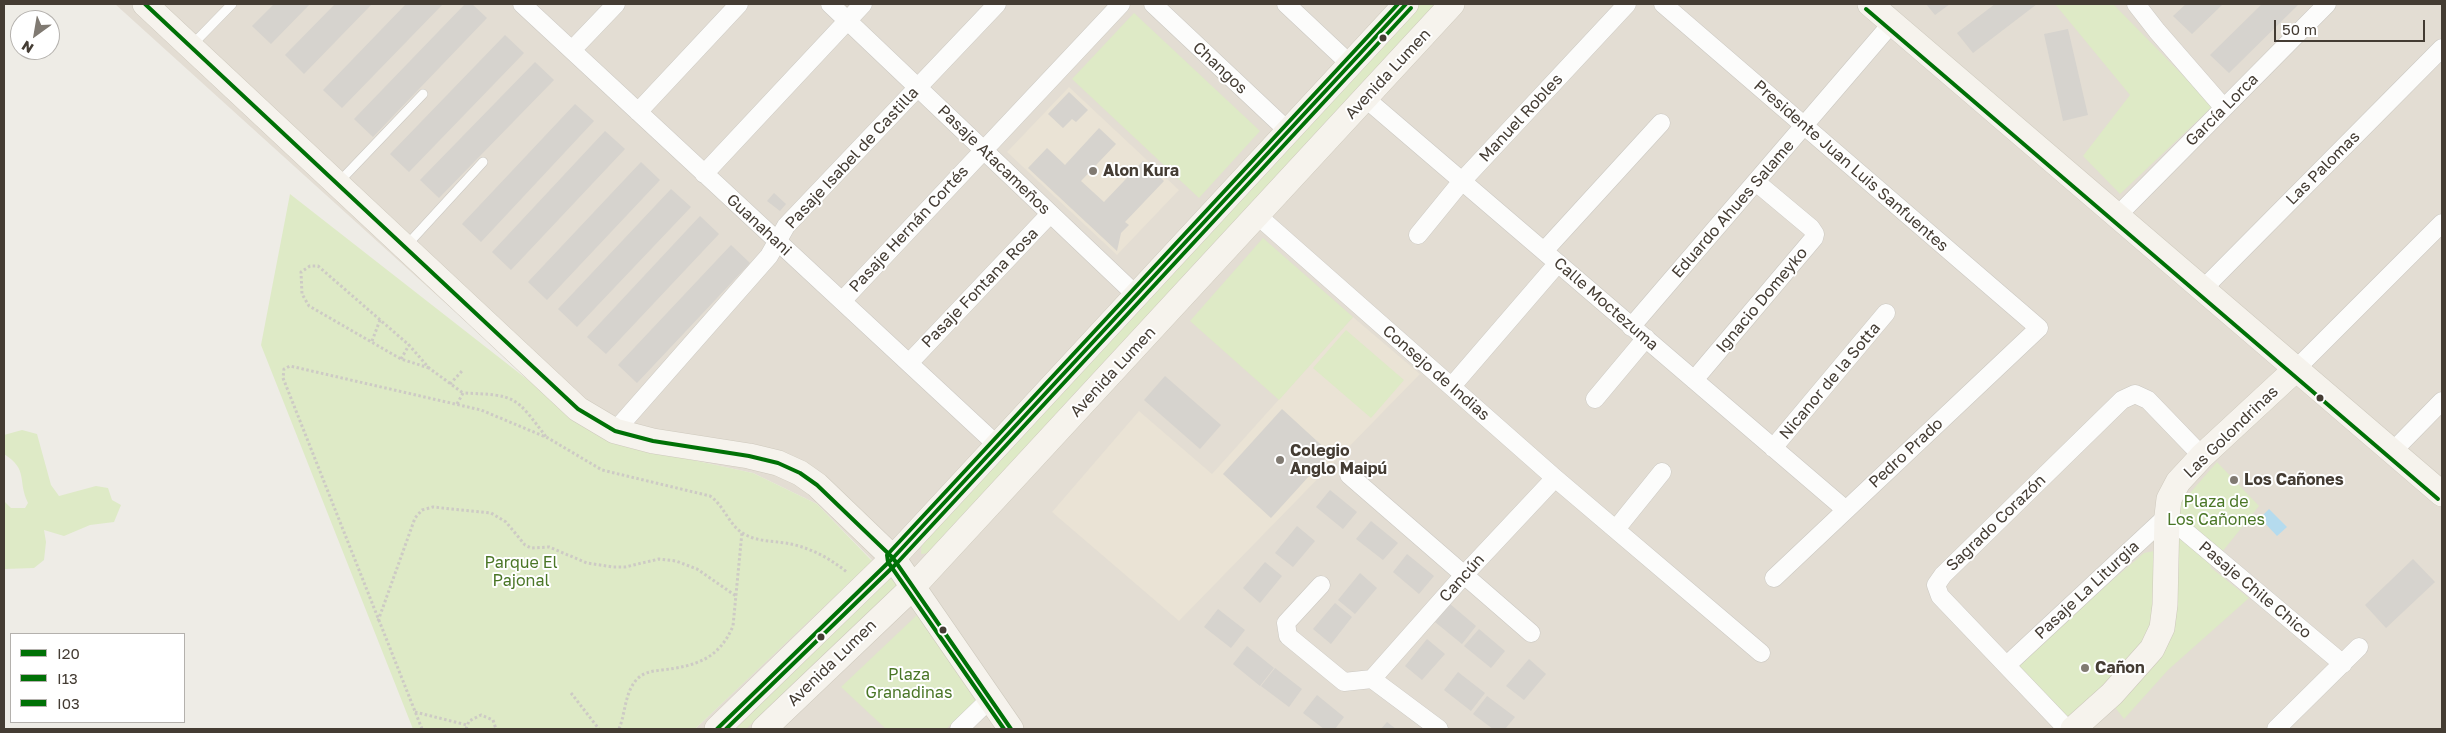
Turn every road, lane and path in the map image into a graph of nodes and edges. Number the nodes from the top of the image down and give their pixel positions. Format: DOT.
graph roads {
  1 [pos="145,4"];
  2 [pos="232,4"];
  3 [pos="522,4"];
  4 [pos="616,4"];
  5 [pos="739,4"];
  6 [pos="830,4"];
  7 [pos="863,4"];
  8 [pos="997,4"];
  9 [pos="1121,4"];
  10 [pos="1153,4"];
  11 [pos="1286,4"];
  12 [pos="1406,4"];
  13 [pos="1452,4"];
  14 [pos="1627,4"];
  15 [pos="1663,4"];
  16 [pos="1870,4"];
  17 [pos="2136,4"];
  18 [pos="2327,4"];
  19 [pos="847,20"];
  20 [pos="1892,23"];
  21 [pos="191,47"];
  22 [pos="2442,48"];
  23 [pos="572,50"];
  24 [pos="1350,64"];
  25 [pos="918,88"];
  26 [pos="423,94"];
  27 [pos="1366,98"];
  28 [pos="2224,108"];
  29 [pos="638,112"];
  30 [pos="1661,123"];
  31 [pos="1804,126"];
  32 [pos="1288,131"];
  33 [pos="984,150"];
  34 [pos="483,162"];
  35 [pos="704,174"];
  36 [pos="1462,181"];
  37 [pos="1756,182"];
  38 [pos="337,184"];
  39 [pos="1050,214"];
  40 [pos="1258,216"];
  41 [pos="2118,216"];
  42 [pos="2442,223"];
  43 [pos="1418,235"];
  44 [pos="778,242"];
  45 [pos="404,248"];
  46 [pos="1544,251"];
  47 [pos="1558,263"];
  48 [pos="2203,289"];
  49 [pos="1136,295"];
  50 [pos="842,301"];
  51 [pos="1886,313"];
  52 [pos="380,320"];
  53 [pos="1631,327"];
  54 [pos="2039,328"];
  55 [pos="1646,338"];
  56 [pos="372,341"];
  57 [pos="409,345"];
  58 [pos="401,359"];
  59 [pos="909,363"];
  60 [pos="430,368"];
  61 [pos="2296,369"];
  62 [pos="462,371"];
  63 [pos="1694,380"];
  64 [pos="450,384"];
  65 [pos="1452,386"];
  66 [pos="463,393"];
  67 [pos="1595,399"];
  68 [pos="2442,402"];
  69 [pos="457,404"];
  70 [pos="616,431"];
  71 [pos="548,438"];
  72 [pos="997,445"];
  73 [pos="1773,448"];
  74 [pos="2392,452"];
  75 [pos="2202,456"];
  76 [pos="1662,472"];
  77 [pos="1349,474"];
  78 [pos="1555,478"];
  79 [pos="2442,494"];
  80 [pos="1846,510"];
  81 [pos="2166,516"];
  82 [pos="1616,528"];
  83 [pos="742,532"];
  84 [pos="893,558"];
  85 [pos="1464,575"];
  86 [pos="1774,578"];
  87 [pos="865,585"];
  88 [pos="1321,585"];
  89 [pos="913,587"];
  90 [pos="736,596"];
  91 [pos="378,621"];
  92 [pos="1531,634"];
  93 [pos="2359,647"];
  94 [pos="1761,653"];
  95 [pos="2343,664"];
  96 [pos="2007,665"];
  97 [pos="1372,680"];
  98 [pos="570,693"];
  99 [pos="990,699"];
  100 [pos="415,712"];
  101 [pos="467,727"];
  102 [pos="422,729"];
  103 [pos="496,729"];
  104 [pos="599,729"];
  105 [pos="619,729"];
  106 [pos="717,729"];
  107 [pos="764,729"];
  108 [pos="959,729"];
  109 [pos="1011,729"];
  110 [pos="1438,729"];
  111 [pos="2067,729"];
  112 [pos="2073,729"];
  113 [pos="2276,729"];
  1 -- 21 [label="street"];
  2 -- 21 [label="lane"];
  3 -- 23 [label="street, Guanahani"];
  4 -- 23 [label="street"];
  5 -- 29 [label="street"];
  6 -- 19 [label="street, Pasaje Atacameños"];
  7 -- 19 [label="street"];
  8 -- 25 [label="street, Pasaje Isabel de Castilla"];
  9 -- 33 [label="street, Pasaje Hernán Cortés"];
  10 -- 32 [label="street, Changos"];
  11 -- 24 [label="street"];
  12 -- 24 [label="street, Avenida Lumen"];
  13 -- 27 [label="street, Avenida Lumen"];
  14 -- 36 [label="street, Manuel Robles"];
  15 -- 31 [label="street, Presidente Juan Luis Sanfuentes"];
  16 -- 20 [label="street"];
  17 -- 28 [label="street"];
  18 -- 28 [label="street, García Lorca"];
  19 -- 25 [label="street, Pasaje Atacameños"];
  19 -- 35 [label="street"];
  20 -- 31 [label="street, Eduardo Ahues Salame"];
  20 -- 41 [label="street"];
  21 -- 38 [label="street"];
  22 -- 48 [label="street, Las Palomas"];
  23 -- 29 [label="street, Guanahani"];
  24 -- 32 [label="street, Avenida Lumen"];
  25 -- 33 [label="street, Pasaje Atacameños"];
  25 -- 44 [label="street, Pasaje Isabel de Castilla"];
  26 -- 38 [label="lane"];
  27 -- 36 [label="street, Calle Moctezuma"];
  27 -- 40 [label="street, Avenida Lumen"];
  28 -- 41 [label="street, García Lorca"];
  29 -- 35 [label="street, Guanahani"];
  30 -- 46 [label="street"];
  31 -- 37 [label="street, Eduardo Ahues Salame"];
  31 -- 54 [label="street, Presidente Juan Luis Sanfuentes"];
  32 -- 49 [label="street, Avenida Lumen"];
  33 -- 39 [label="street, Pasaje Atacameños"];
  33 -- 50 [label="street, Pasaje Hernán Cortés"];
  34 -- 45 [label="lane"];
  35 -- 44 [label="street, Guanahani"];
  36 -- 43 [label="street, Manuel Robles"];
  36 -- 46 [label="street, Calle Moctezuma"];
  37 -- 53 [label="street, Eduardo Ahues Salame"];
  37 -- 63 [label="street, Ignacio Domeyko"];
  38 -- 45 [label="street"];
  39 -- 49 [label="street, Pasaje Atacameños"];
  39 -- 59 [label="street, Pasaje Fontana Rosa"];
  40 -- 65 [label="street, Consejo de Indias"];
  40 -- 89 [label="street, Avenida Lumen"];
  41 -- 48 [label="street"];
  42 -- 61 [label="street, Las Golondrinas"];
  44 -- 50 [label="street, Guanahani"];
  44 -- 70 [label="street, Pasaje Isabel de Castilla"];
  45 -- 70 [label="street"];
  46 -- 47 [label="street, Calle Moctezuma"];
  47 -- 53 [label="street, Calle Moctezuma"];
  47 -- 65 [label="street"];
  48 -- 61 [label="street"];
  49 -- 72 [label="street, Avenida Lumen"];
  50 -- 59 [label="street, Guanahani"];
  51 -- 73 [label="street, Nicanor de la Sotta"];
  52 -- 56 [label="path"];
  52 -- 56 [label="path"];
  52 -- 57 [label="path"];
  53 -- 55 [label="street, Calle Moctezuma"];
  54 -- 80 [label="street, Pedro Prado"];
  55 -- 63 [label="street, Calle Moctezuma"];
  55 -- 67 [label="street"];
  56 -- 58 [label="path"];
  57 -- 58 [label="path"];
  57 -- 60 [label="path"];
  58 -- 60 [label="path"];
  59 -- 72 [label="street, Guanahani"];
  60 -- 64 [label="path"];
  61 -- 74 [label="street"];
  61 -- 75 [label="street, Las Golondrinas"];
  62 -- 64 [label="path"];
  63 -- 73 [label="street, Calle Moctezuma"];
  64 -- 66 [label="path"];
  65 -- 78 [label="street, Consejo de Indias"];
  66 -- 69 [label="path"];
  66 -- 71 [label="path"];
  68 -- 74 [label="street"];
  69 -- 71 [label="path"];
  69 -- 91 [label="path"];
  70 -- 84 [label="street"];
  71 -- 83 [label="path"];
  72 -- 84 [label="street, Avenida Lumen"];
  73 -- 80 [label="street, Calle Moctezuma"];
  74 -- 79 [label="street"];
  75 -- 81 [label="street, Las Golondrinas"];
  75 -- 96 [label="street, Sagrado Corazón"];
  76 -- 82 [label="street"];
  77 -- 85 [label="street"];
  78 -- 82 [label="street, Consejo de Indias"];
  78 -- 85 [label="street, Cancún"];
  80 -- 86 [label="street, Pedro Prado"];
  81 -- 95 [label="street, Pasaje Chile Chico"];
  81 -- 96 [label="street, Pasaje La Liturgia"];
  81 -- 112 [label="street, Las Golondrinas"];
  82 -- 94 [label="street, Consejo de Indias"];
  83 -- 87 [label="path"];
  83 -- 90 [label="path"];
  84 -- 87 [label="street, Avenida Lumen"];
  84 -- 89 [label="street"];
  85 -- 92 [label="street"];
  85 -- 97 [label="street, Cancún"];
  87 -- 106 [label="street, Avenida Lumen"];
  88 -- 97 [label="street"];
  89 -- 99 [label="street"];
  89 -- 107 [label="street, Avenida Lumen"];
  90 -- 91 [label="path"];
  90 -- 105 [label="path"];
  91 -- 100 [label="path"];
  93 -- 95 [label="street"];
  95 -- 113 [label="street"];
  96 -- 111 [label="street, Sagrado Corazón"];
  97 -- 110 [label="street"];
  98 -- 104 [label="path"];
  99 -- 108 [label="street"];
  99 -- 109 [label="street"];
  100 -- 101 [label="path"];
  100 -- 102 [label="path"];
  101 -- 103 [label="path"];
}
